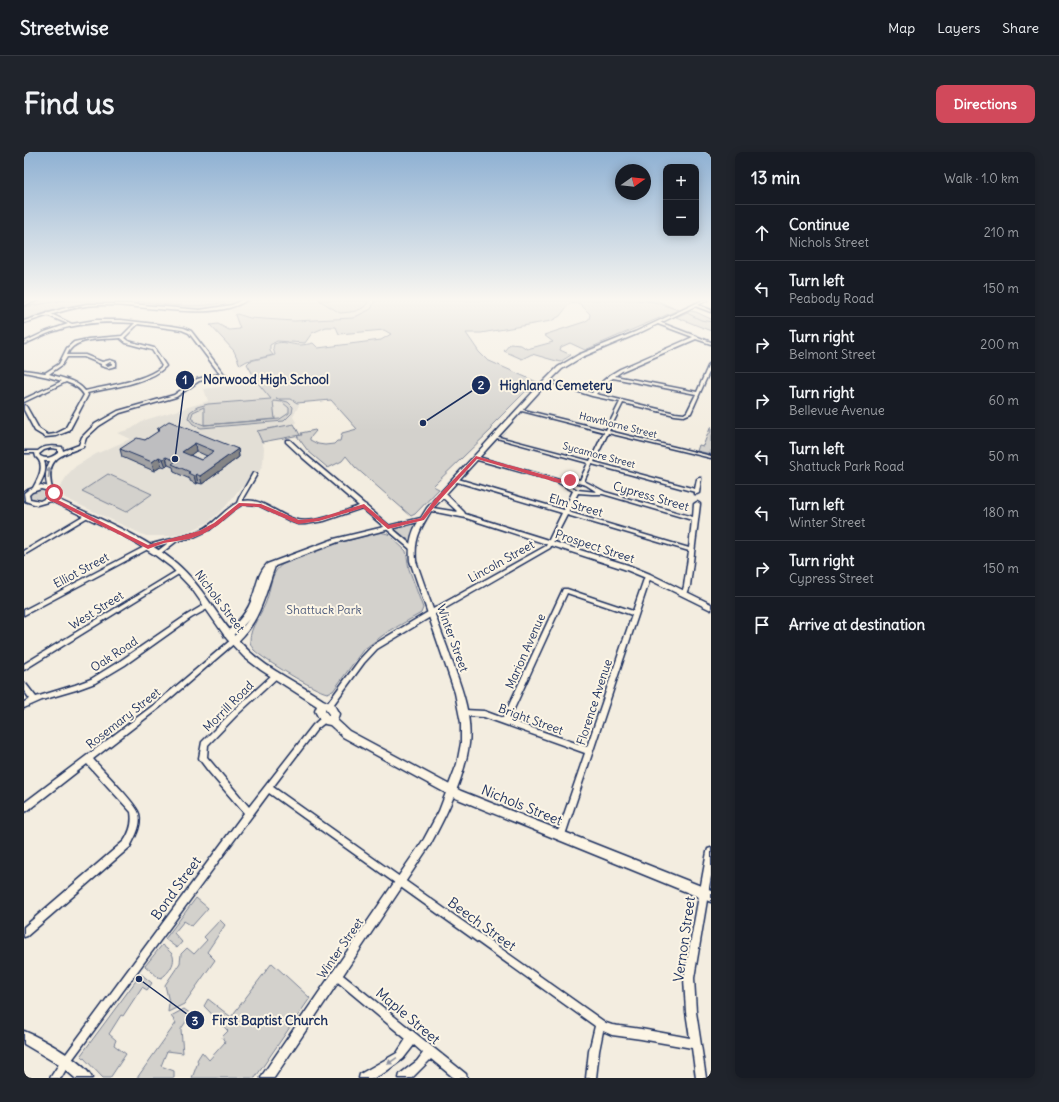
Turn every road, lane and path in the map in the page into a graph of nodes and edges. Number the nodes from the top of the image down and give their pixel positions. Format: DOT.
graph roads {
  1 [pos="77,343"];
  2 [pos="132,343"];
  3 [pos="199,343"];
  4 [pos="611,343"];
  5 [pos="683,343"];
  6 [pos="65,356"];
  7 [pos="103,364"];
  8 [pos="711,364"];
  9 [pos="24,371"];
  10 [pos="45,375"];
  11 [pos="223,375"];
  12 [pos="611,376"];
  13 [pos="65,380"];
  14 [pos="547,380"];
  15 [pos="232,382"];
  16 [pos="85,392"];
  17 [pos="698,394"];
  18 [pos="593,395"];
  19 [pos="24,401"];
  20 [pos="622,402"];
  21 [pos="24,406"];
  22 [pos="520,410"];
  23 [pos="607,432"];
  24 [pos="53,436"];
  25 [pos="495,437"];
  26 [pos="288,441"];
  27 [pos="55,447"];
  28 [pos="44,448"];
  29 [pos="60,451"];
  30 [pos="24,452"];
  31 [pos="24,456"];
  32 [pos="39,456"];
  33 [pos="711,457"];
  34 [pos="54,458"];
  35 [pos="476,458"];
  36 [pos="591,462"];
  37 [pos="255,474"];
  38 [pos="699,479"];
  39 [pos="456,480"];
  40 [pos="559,481"];
  41 [pos="581,482"];
  42 [pos="50,488"];
  43 [pos="33,489"];
  44 [pos="576,491"];
  45 [pos="603,493"];
  46 [pos="442,494"];
  47 [pos="25,497"];
  48 [pos="51,499"];
  49 [pos="697,504"];
  50 [pos="239,505"];
  51 [pos="364,506"];
  52 [pos="429,509"];
  53 [pos="566,513"];
  54 [pos="86,516"];
  55 [pos="467,516"];
  56 [pos="422,519"];
  57 [pos="695,519"];
  58 [pos="388,527"];
  59 [pos="176,540"];
  60 [pos="551,543"];
  61 [pos="148,547"];
  62 [pos="412,548"];
  63 [pos="691,550"];
  64 [pos="24,553"];
  65 [pos="158,553"];
  66 [pos="180,571"];
  67 [pos="648,576"];
  68 [pos="263,586"];
  69 [pos="685,593"];
  70 [pos="209,605"];
  71 [pos="711,607"];
  72 [pos="24,613"];
  73 [pos="430,613"];
  74 [pos="635,614"];
  75 [pos="228,634"];
  76 [pos="234,641"];
  77 [pos="24,667"];
  78 [pos="276,675"];
  79 [pos="24,686"];
  80 [pos="34,700"];
  81 [pos="24,705"];
  82 [pos="325,705"];
  83 [pos="464,713"];
  84 [pos="328,720"];
  85 [pos="505,721"];
  86 [pos="589,751"];
  87 [pos="88,759"];
  88 [pos="268,788"];
  89 [pos="452,791"];
  90 [pos="24,808"];
  91 [pos="249,813"];
  92 [pos="561,835"];
  93 [pos="711,852"];
  94 [pos="401,882"];
  95 [pos="708,895"];
  96 [pos="24,933"];
  97 [pos="336,975"];
  98 [pos="600,1023"];
  99 [pos="24,1036"];
  100 [pos="414,1038"];
  101 [pos="696,1044"];
  102 [pos="430,1052"];
  103 [pos="66,1061"];
  104 [pos="55,1078"];
  105 [pos="86,1078"];
  106 [pos="267,1078"];
  107 [pos="364,1078"];
  108 [pos="404,1078"];
  109 [pos="462,1078"];
  110 [pos="591,1078"];
  111 [pos="701,1078"];
  1 -- 6 [label="street"];
  2 -- 16 [label="street"];
  3 -- 11 [label="street"];
  4 -- 14 [label="street, Winter Street"];
  5 -- 12 [label="street"];
  6 -- 7 [label="street"];
  6 -- 10 [label="street"];
  8 -- 17 [label="street"];
  9 -- 10 [label="street"];
  10 -- 13 [label="street"];
  11 -- 15 [label="street"];
  11 -- 29 [label="street"];
  12 -- 17 [label="street"];
  12 -- 18 [label="street"];
  13 -- 16 [label="street"];
  13 -- 19 [label="street"];
  14 -- 18 [label="street"];
  14 -- 22 [label="street, Winter Street"];
  16 -- 24 [label="street"];
  17 -- 20 [label="street"];
  18 -- 20 [label="street"];
  20 -- 23 [label="street"];
  21 -- 24 [label="street"];
  22 -- 23 [label="street, Hawthorne Street"];
  22 -- 25 [label="street, Winter Street"];
  23 -- 33 [label="street, Hawthorne Street"];
  23 -- 36 [label="street"];
  24 -- 27 [label="street"];
  24 -- 28 [label="street"];
  25 -- 35 [label="street, Winter Street"];
  25 -- 36 [label="street, Sycamore Street"];
  26 -- 51 [label="street"];
  27 -- 28 [label="street"];
  27 -- 29 [label="street"];
  28 -- 32 [label="street"];
  29 -- 34 [label="street"];
  30 -- 32 [label="street"];
  31 -- 32 [label="street"];
  32 -- 34 [label="street"];
  32 -- 43 [label="street"];
  42 -- 34 [label="street, one-way"];
  35 -- 39 [label="street, Winter Street"];
  35 -- 40 [label="street, Cypress Street"];
  36 -- 38 [label="street, Sycamore Street"];
  36 -- 41 [label="street"];
  37 -- 50 [label="street"];
  39 -- 46 [label="street, Winter Street"];
  39 -- 53 [label="street, Elm Street"];
  40 -- 41 [label="street, Cypress Street"];
  40 -- 44 [label="street, Cypress Street"];
  41 -- 45 [label="street, Cypress Street"];
  42 -- 43 [label="main road"];
  42 -- 48 [label="main road"];
  43 -- 47 [label="main road"];
  44 -- 45 [label="street, Cypress Street"];
  44 -- 53 [label="street, Lincoln Street"];
  45 -- 57 [label="street, Cypress Street"];
  46 -- 52 [label="street, Winter Street"];
  46 -- 55 [label="street, Prospect Street"];
  47 -- 48 [label="main road"];
  48 -- 54 [label="main road, Nichols Street"];
  49 -- 57 [label="street"];
  50 -- 51 [label="street"];
  50 -- 59 [label="street, Elliot Street"];
  51 -- 58 [label="street"];
  52 -- 55 [label="street, Prospect Street"];
  52 -- 56 [label="street, Winter Street"];
  53 -- 60 [label="street, Lincoln Street"];
  53 -- 63 [label="street, Elm Street"];
  54 -- 61 [label="main road, Nichols Street"];
  54 -- 64 [label="street"];
  55 -- 60 [label="street, Prospect Street"];
  56 -- 58 [label="street"];
  56 -- 62 [label="street, Winter Street"];
  57 -- 63 [label="street"];
  58 -- 62 [label="street"];
  58 -- 68 [label="street"];
  59 -- 61 [label="street, Elliot Street"];
  59 -- 65 [label="street"];
  60 -- 67 [label="street, Prospect Street"];
  60 -- 73 [label="street, Lincoln Street"];
  61 -- 65 [label="main road, Nichols Street"];
  61 -- 72 [label="street, Elliot Street"];
  62 -- 73 [label="street, Winter Street"];
  63 -- 69 [label="street"];
  65 -- 66 [label="main road, Nichols Street"];
  66 -- 70 [label="main road, Nichols Street"];
  66 -- 77 [label="street, West Street"];
  67 -- 69 [label="street, Prospect Street"];
  67 -- 74 [label="street, Florence Avenue"];
  68 -- 75 [label="street"];
  68 -- 76 [label="street"];
  69 -- 71 [label="street, Prospect Street"];
  70 -- 75 [label="main road, Nichols Street"];
  70 -- 80 [label="street, Oak Road"];
  73 -- 82 [label="street"];
  73 -- 83 [label="street, Winter Street"];
  74 -- 85 [label="street, Marion Avenue"];
  74 -- 86 [label="street, Florence Avenue"];
  75 -- 76 [label="main road, Nichols Street"];
  76 -- 78 [label="main road, Nichols Street"];
  76 -- 87 [label="street, Rosemary Street"];
  78 -- 82 [label="main road, Nichols Street"];
  78 -- 91 [label="street, Morrill Road"];
  79 -- 80 [label="street"];
  80 -- 81 [label="street, Oak Road"];
  82 -- 84 [label="main road"];
  83 -- 85 [label="street, Bright Street"];
  83 -- 89 [label="street, Winter Street"];
  84 -- 88 [label="street, Bond Street"];
  84 -- 89 [label="main road, Nichols Street"];
  85 -- 86 [label="street, Bright Street"];
  86 -- 92 [label="street, Florence Avenue"];
  87 -- 90 [label="street, Rosemary Street"];
  87 -- 96 [label="street"];
  88 -- 91 [label="street, Bond Street"];
  88 -- 94 [label="street, Beech Street"];
  89 -- 92 [label="main road, Nichols Street"];
  89 -- 94 [label="street, Winter Street"];
  91 -- 103 [label="street, Bond Street"];
  92 -- 95 [label="main road, Nichols Street"];
  93 -- 95 [label="street, Vernon Street"];
  94 -- 97 [label="street, Winter Street"];
  94 -- 98 [label="street, Beech Street"];
  95 -- 101 [label="street, Vernon Street"];
  97 -- 100 [label="street, Maple Street"];
  97 -- 106 [label="street, Winter Street"];
  98 -- 101 [label="street, Beech Street"];
  98 -- 110 [label="street"];
  99 -- 103 [label="main road"];
  100 -- 102 [label="street, Maple Street"];
  100 -- 107 [label="street, one-way"];
  101 -- 111 [label="street, Vernon Street"];
  102 -- 108 [label="street"];
  102 -- 109 [label="street, Maple Street"];
  103 -- 104 [label="street, Bond Street"];
  103 -- 105 [label="main road"];
}
